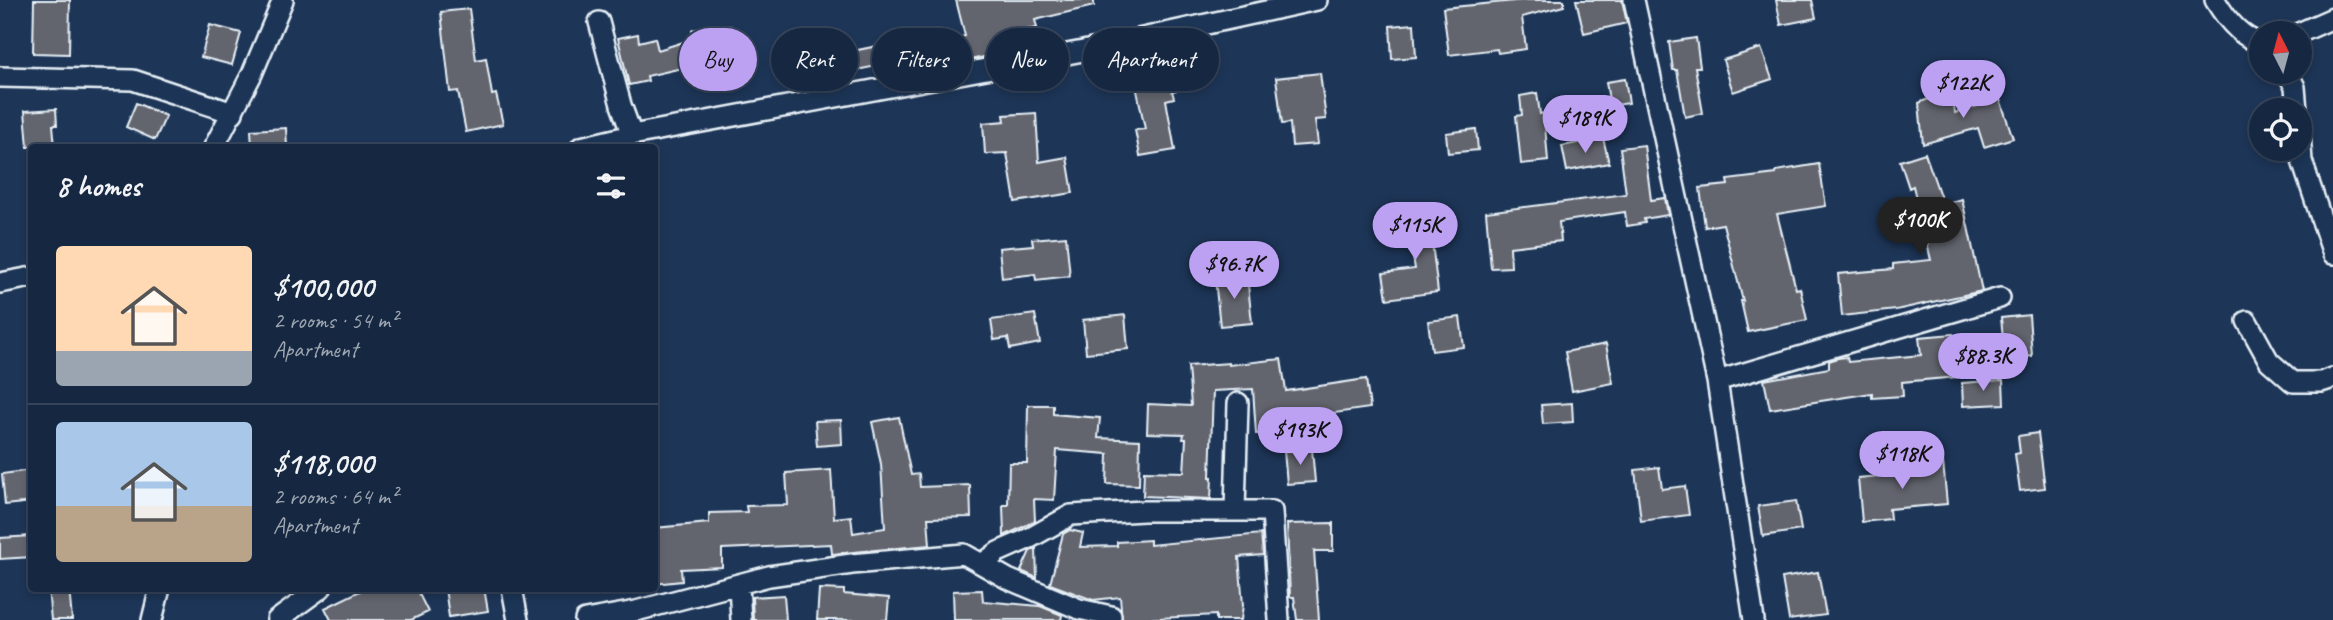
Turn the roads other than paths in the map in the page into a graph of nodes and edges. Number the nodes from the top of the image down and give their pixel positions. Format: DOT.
graph roads {
  1 [pos="283,0"];
  2 [pos="1317,0"];
  3 [pos="1634,0"];
  4 [pos="2215,0"];
  5 [pos="1253,7"];
  6 [pos="2333,18"];
  7 [pos="599,22"];
  8 [pos="2312,27"];
  9 [pos="2249,38"];
  10 [pos="0,78"];
  11 [pos="233,113"];
  12 [pos="632,135"];
  13 [pos="216,144"];
  14 [pos="594,144"];
  15 [pos="2302,161"];
  16 [pos="2333,254"];
  17 [pos="28,278"];
  18 [pos="0,283"];
  19 [pos="2000,298"];
  20 [pos="2247,321"];
  21 [pos="2333,378"];
  22 [pos="1717,381"];
  23 [pos="1238,403"];
  24 [pos="1235,511"];
  25 [pos="982,564"];
  26 [pos="739,585"];
  27 [pos="159,592"];
  28 [pos="316,592"];
  29 [pos="513,592"];
  30 [pos="1111,616"];
  31 [pos="152,620"];
  32 [pos="277,620"];
  33 [pos="517,620"];
  34 [pos="585,620"];
  35 [pos="741,620"];
  36 [pos="1279,620"];
  37 [pos="1754,620"];
  1 -- 11 [label="street"];
  2 -- 5 [label="street"];
  3 -- 22 [label="street"];
  4 -- 9 [label="street"];
  5 -- 12 [label="street"];
  6 -- 8 [label="street"];
  7 -- 12 [label="street"];
  10 -- 11 [label="street"];
  11 -- 13 [label="street"];
  12 -- 14 [label="street"];
  15 -- 16 [label="street"];
  17 -- 18 [label="street"];
  19 -- 22 [label="street"];
  20 -- 21 [label="street"];
  22 -- 37 [label="street"];
  23 -- 24 [label="street"];
  24 -- 25 [label="street"];
  24 -- 36 [label="street"];
  25 -- 26 [label="street"];
  25 -- 30 [label="street"];
  26 -- 34 [label="street"];
  26 -- 35 [label="street"];
  27 -- 31 [label="street"];
  28 -- 32 [label="street"];
  29 -- 33 [label="street"];
}
